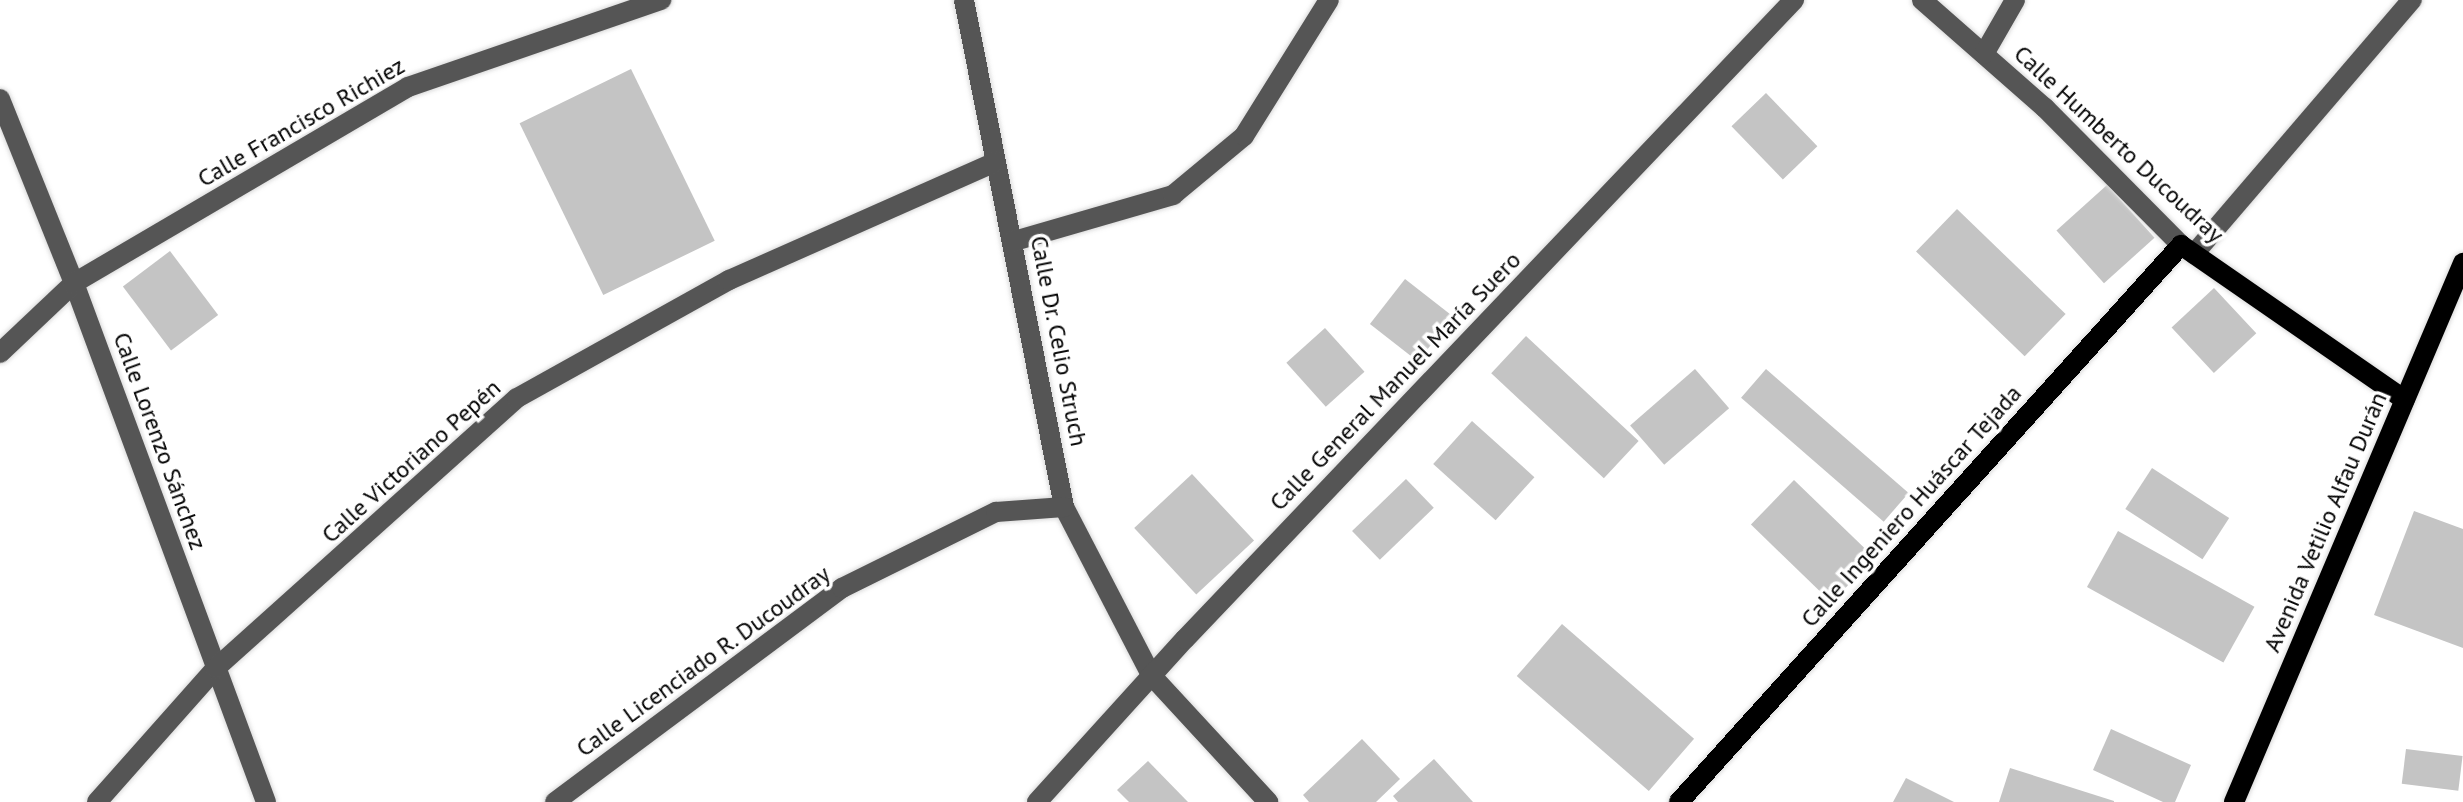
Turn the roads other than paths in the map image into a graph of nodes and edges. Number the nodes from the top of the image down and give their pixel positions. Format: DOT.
graph roads {
  1 [pos="661,0"];
  2 [pos="964,0"];
  3 [pos="1329,0"];
  4 [pos="1794,0"];
  5 [pos="1922,0"];
  6 [pos="2015,0"];
  7 [pos="2412,0"];
  8 [pos="1984,54"];
  9 [pos="0,99"];
  10 [pos="995,162"];
  11 [pos="1014,241"];
  12 [pos="2188,250"];
  13 [pos="2463,263"];
  14 [pos="74,283"];
  15 [pos="0,353"];
  16 [pos="2405,400"];
  17 [pos="1064,507"];
  18 [pos="216,668"];
  19 [pos="1151,675"];
  20 [pos="97,802"];
  21 [pos="266,802"];
  22 [pos="555,802"];
  23 [pos="1037,802"];
  24 [pos="1268,802"];
  25 [pos="1679,802"];
  26 [pos="2234,802"];
  1 -- 14 [label="street, Calle Francisco Richiez"];
  2 -- 10 [label="street, Calle Dr. Celio Struch"];
  3 -- 11 [label="street"];
  4 -- 19 [label="street, Calle General Manuel María Suero"];
  5 -- 8 [label="street, Calle Humberto Ducoudray"];
  6 -- 8 [label="street"];
  7 -- 12 [label="street"];
  8 -- 12 [label="street, Calle Humberto Ducoudray"];
  9 -- 14 [label="street, Calle Lorenzo Sánchez"];
  10 -- 11 [label="street, Calle Dr. Celio Struch"];
  10 -- 18 [label="street, Calle Victoriano Pepén"];
  11 -- 17 [label="street, Calle Dr. Celio Struch"];
  12 -- 16 [label="main road, Calle Humberto Ducoudray"];
  12 -- 25 [label="main road, Calle Ingeniero Huáscar Tejada"];
  13 -- 16 [label="main road, Avenida Vetilio Alfau Durán"];
  14 -- 15 [label="street, Calle Francisco Richiez"];
  14 -- 18 [label="street, Calle Lorenzo Sánchez"];
  16 -- 26 [label="main road, Avenida Vetilio Alfau Durán"];
  17 -- 19 [label="street, Calle Dr. Celio Struch"];
  17 -- 22 [label="street, Calle Licenciado R. Ducoudray"];
  18 -- 20 [label="street, Calle Victoriano Pepén"];
  18 -- 21 [label="street, Calle Lorenzo Sánchez"];
  19 -- 23 [label="street, Calle General Manuel María Suero"];
  19 -- 24 [label="street, Calle Dr. Celio Struch"];
}
